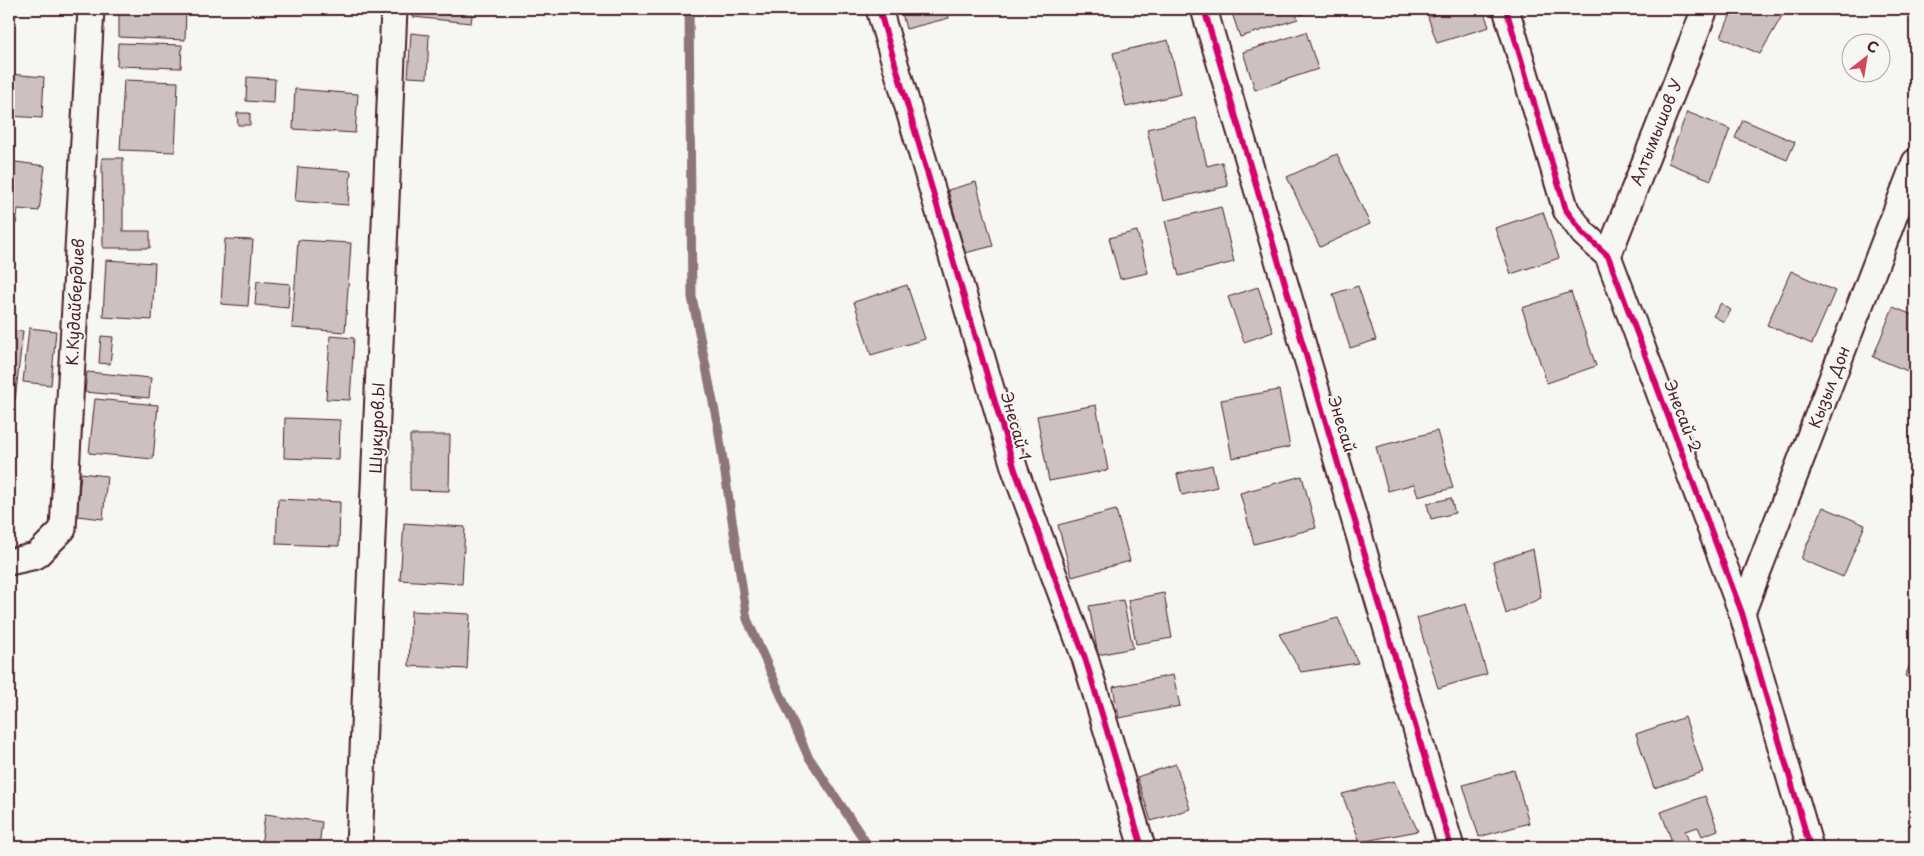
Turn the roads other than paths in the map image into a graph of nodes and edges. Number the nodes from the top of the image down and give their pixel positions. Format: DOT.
graph roads {
  1 [pos="91,9"];
  2 [pos="394,9"];
  3 [pos="879,9"];
  4 [pos="1204,9"];
  5 [pos="1506,9"];
  6 [pos="1705,9"];
  7 [pos="1915,162"];
  8 [pos="1608,256"];
  9 [pos="9,562"];
  10 [pos="1742,613"];
  11 [pos="359,847"];
  12 [pos="1142,847"];
  13 [pos="1452,847"];
  14 [pos="1810,847"];
  1 -- 9 [label="street, К.Кудайбердиев"];
  2 -- 11 [label="street, Шукуров.Ы"];
  3 -- 12 [label="street, Энесай 1"];
  4 -- 13 [label="street, Энесай"];
  5 -- 8 [label="street, Энесай-2"];
  6 -- 8 [label="street, Алтымышов У"];
  7 -- 10 [label="street, Кызыл Дон"];
  8 -- 10 [label="street, Энесай-2"];
  10 -- 14 [label="street, Энесай-2"];
}
